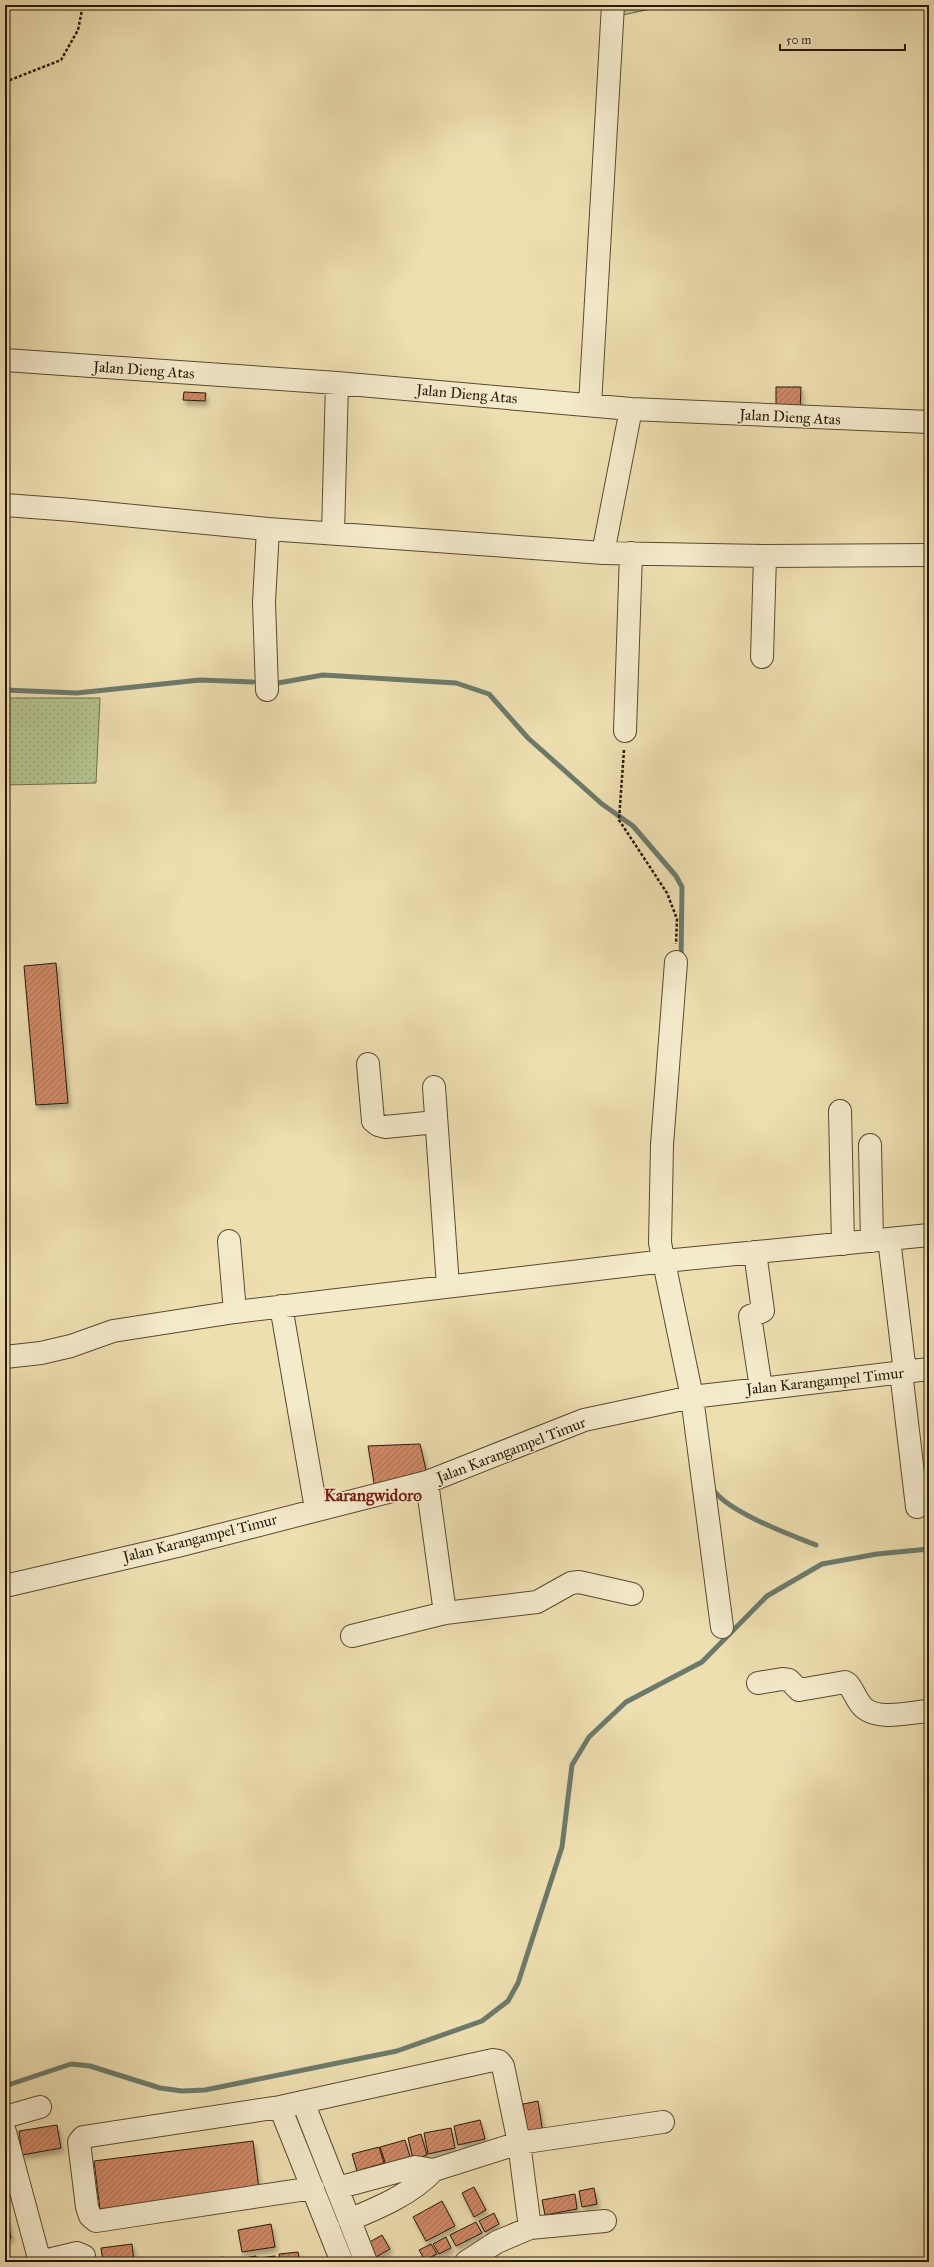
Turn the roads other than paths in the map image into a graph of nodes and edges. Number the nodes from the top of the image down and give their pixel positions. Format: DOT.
graph roads {
  1 [pos="613,8"];
  2 [pos="5,360"];
  3 [pos="338,383"];
  4 [pos="590,405"];
  5 [pos="631,409"];
  6 [pos="929,422"];
  7 [pos="5,505"];
  8 [pos="268,529"];
  9 [pos="333,533"];
  10 [pos="603,553"];
  11 [pos="631,553"];
  12 [pos="929,555"];
  13 [pos="765,556"];
  14 [pos="762,657"];
  15 [pos="267,690"];
  16 [pos="625,731"];
  17 [pos="676,962"];
  18 [pos="368,1064"];
  19 [pos="434,1087"];
  20 [pos="840,1112"];
  21 [pos="436,1122"];
  22 [pos="870,1145"];
  23 [pos="929,1235"];
  24 [pos="880,1240"];
  25 [pos="229,1241"];
  26 [pos="843,1244"];
  27 [pos="755,1252"];
  28 [pos="665,1261"];
  29 [pos="448,1286"];
  30 [pos="281,1306"];
  31 [pos="235,1312"];
  32 [pos="5,1356"];
  33 [pos="929,1369"];
  34 [pos="903,1372"];
  35 [pos="761,1388"];
  36 [pos="692,1396"];
  37 [pos="427,1482"];
  38 [pos="917,1507"];
  39 [pos="316,1509"];
  40 [pos="5,1586"];
  41 [pos="632,1594"];
  42 [pos="445,1613"];
  43 [pos="722,1627"];
  44 [pos="352,1636"];
  45 [pos="758,1683"];
  46 [pos="929,1711"];
  47 [pos="303,2102"];
  48 [pos="40,2107"];
  49 [pos="280,2107"];
  50 [pos="5,2118"];
  51 [pos="663,2122"];
  52 [pos="5,2132"];
  53 [pos="519,2143"];
  54 [pos="323,2153"];
  55 [pos="302,2159"];
  56 [pos="434,2170"];
  57 [pos="313,2188"];
  58 [pos="337,2188"];
  59 [pos="349,2220"];
  60 [pos="605,2221"];
  61 [pos="530,2228"];
  62 [pos="40,2262"];
  63 [pos="85,2262"];
  64 [pos="342,2262"];
  65 [pos="366,2262"];
  66 [pos="466,2262"];
  1 -- 4 [label="street"];
  2 -- 3 [label="street, Jalan Dieng Atas"];
  3 -- 4 [label="street, Jalan Dieng Atas"];
  3 -- 9 [label="street"];
  4 -- 5 [label="street, Jalan Dieng Atas"];
  5 -- 6 [label="street, Jalan Dieng Atas"];
  5 -- 10 [label="street"];
  7 -- 8 [label="street"];
  8 -- 9 [label="street"];
  8 -- 15 [label="street"];
  9 -- 10 [label="street"];
  10 -- 11 [label="street"];
  11 -- 13 [label="street"];
  11 -- 16 [label="street"];
  12 -- 13 [label="street"];
  13 -- 14 [label="street"];
  17 -- 28 [label="street"];
  18 -- 21 [label="street"];
  19 -- 21 [label="street"];
  20 -- 26 [label="street"];
  21 -- 29 [label="street"];
  22 -- 24 [label="street"];
  23 -- 24 [label="street"];
  24 -- 26 [label="street"];
  24 -- 34 [label="street"];
  25 -- 31 [label="street"];
  26 -- 27 [label="street"];
  27 -- 28 [label="street"];
  27 -- 35 [label="street"];
  28 -- 29 [label="street"];
  28 -- 36 [label="street"];
  29 -- 30 [label="street"];
  30 -- 31 [label="street"];
  30 -- 39 [label="street"];
  31 -- 32 [label="street"];
  33 -- 34 [label="street, Jalan Karangampel Timur"];
  34 -- 35 [label="street, Jalan Karangampel Timur"];
  34 -- 38 [label="street"];
  35 -- 36 [label="street, Jalan Karangampel Timur"];
  36 -- 37 [label="street, Jalan Karangampel Timur"];
  36 -- 43 [label="street"];
  37 -- 39 [label="street, Jalan Karangampel Timur"];
  37 -- 42 [label="street"];
  39 -- 40 [label="street, Jalan Karangampel Timur"];
  41 -- 42 [label="street"];
  42 -- 44 [label="street"];
  45 -- 46 [label="street"];
  47 -- 49 [label="street"];
  47 -- 53 [label="street"];
  47 -- 54 [label="street"];
  48 -- 50 [label="street"];
  49 -- 55 [label="street"];
  49 -- 57 [label="street"];
  51 -- 53 [label="street"];
  52 -- 62 [label="street"];
  53 -- 56 [label="street"];
  53 -- 61 [label="street"];
  54 -- 55 [label="street"];
  54 -- 58 [label="street"];
  55 -- 57 [label="street"];
  56 -- 58 [label="street"];
  56 -- 59 [label="street"];
  57 -- 64 [label="street"];
  58 -- 59 [label="street"];
  59 -- 65 [label="street"];
  60 -- 61 [label="street"];
  61 -- 66 [label="street"];
  62 -- 63 [label="street"];
}
